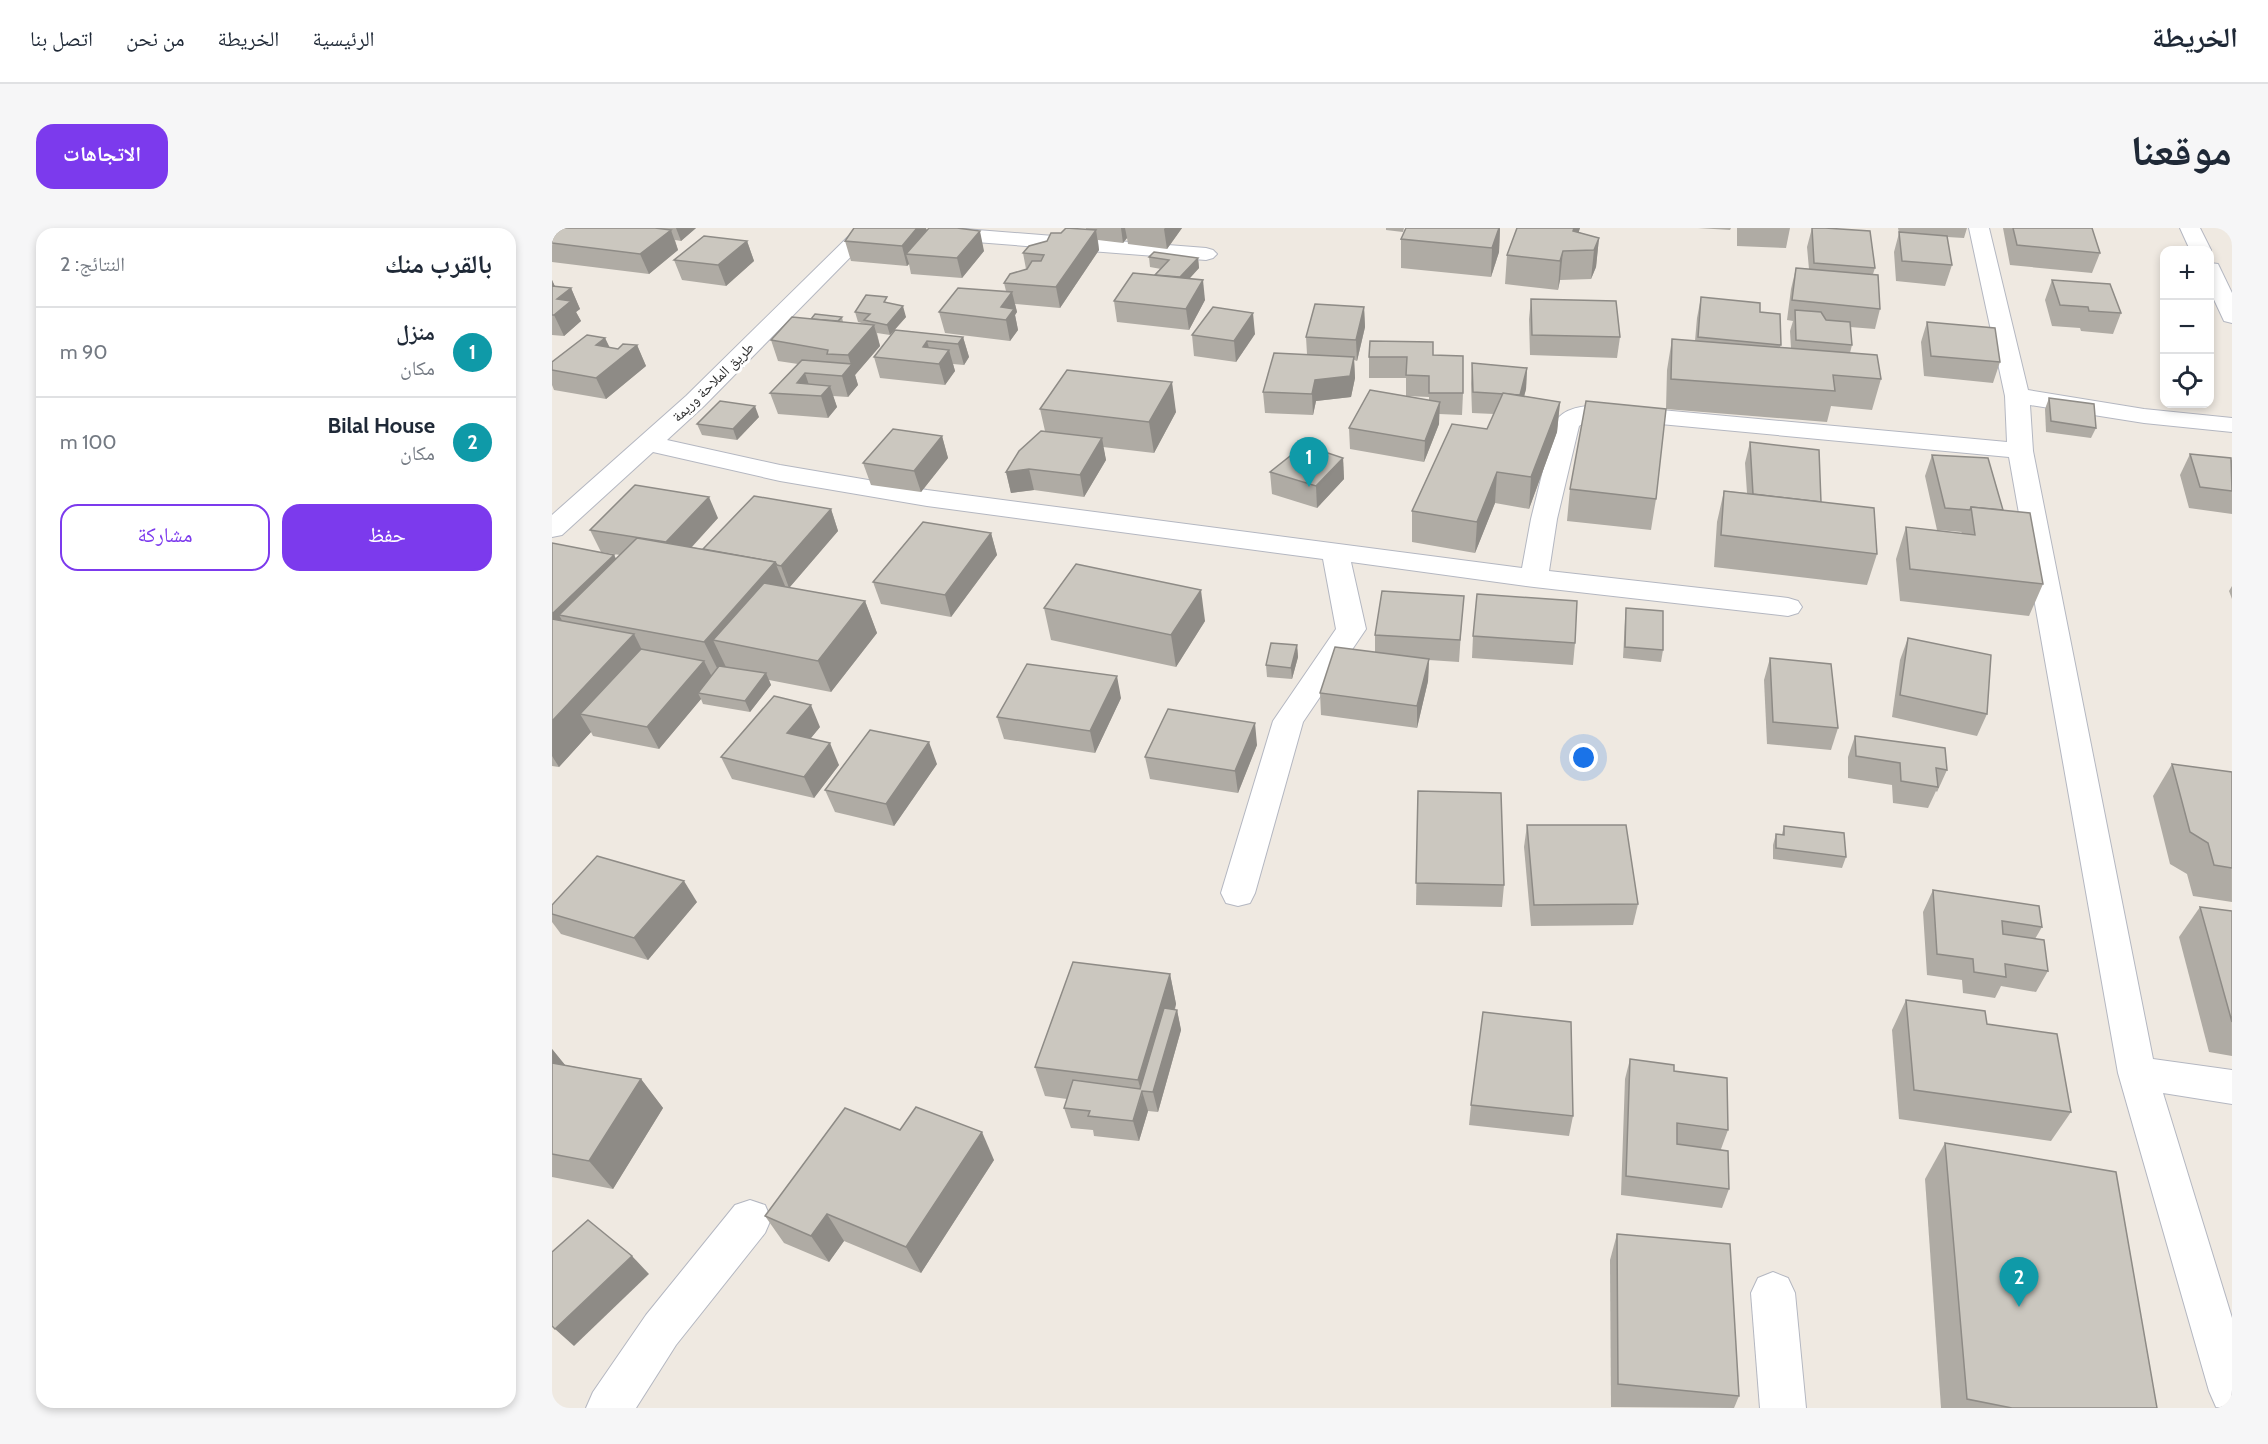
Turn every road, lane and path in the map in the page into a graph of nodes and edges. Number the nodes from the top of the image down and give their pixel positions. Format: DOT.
graph roads {
  1 [pos="875,228"];
  2 [pos="1979,228"];
  3 [pos="2190,228"];
  4 [pos="920,232"];
  5 [pos="2198,246"];
  6 [pos="1206,254"];
  7 [pos="2214,277"];
  8 [pos="2232,315"];
  9 [pos="2017,396"];
  10 [pos="2232,425"];
  11 [pos="649,443"];
  12 [pos="2020,451"];
  13 [pos="552,529"];
  14 [pos="1335,551"];
  15 [pos="1534,578"];
  16 [pos="1788,607"];
  17 [pos="1238,892"];
  18 [pos="2137,1074"];
  19 [pos="2232,1087"];
  20 [pos="750,1219"];
  21 [pos="1773,1293"];
  22 [pos="2232,1391"];
  23 [pos="609,1408"];
  24 [pos="1784,1408"];
  1 -- 11 [label="street, طريق الملاحة وريمة"];
  2 -- 9 [label="street"];
  3 -- 5 [label="street"];
  4 -- 6 [label="street"];
  7 -- 8 [label="street"];
  9 -- 10 [label="street"];
  9 -- 12 [label="street"];
  11 -- 13 [label="street, طريق الملاحة وريمة"];
  11 -- 14 [label="street"];
  12 -- 15 [label="street"];
  12 -- 18 [label="street"];
  14 -- 15 [label="street"];
  14 -- 17 [label="street"];
  15 -- 16 [label="street"];
  18 -- 19 [label="street"];
  18 -- 22 [label="street"];
  20 -- 23 [label="street"];
  21 -- 24 [label="street"];
}
